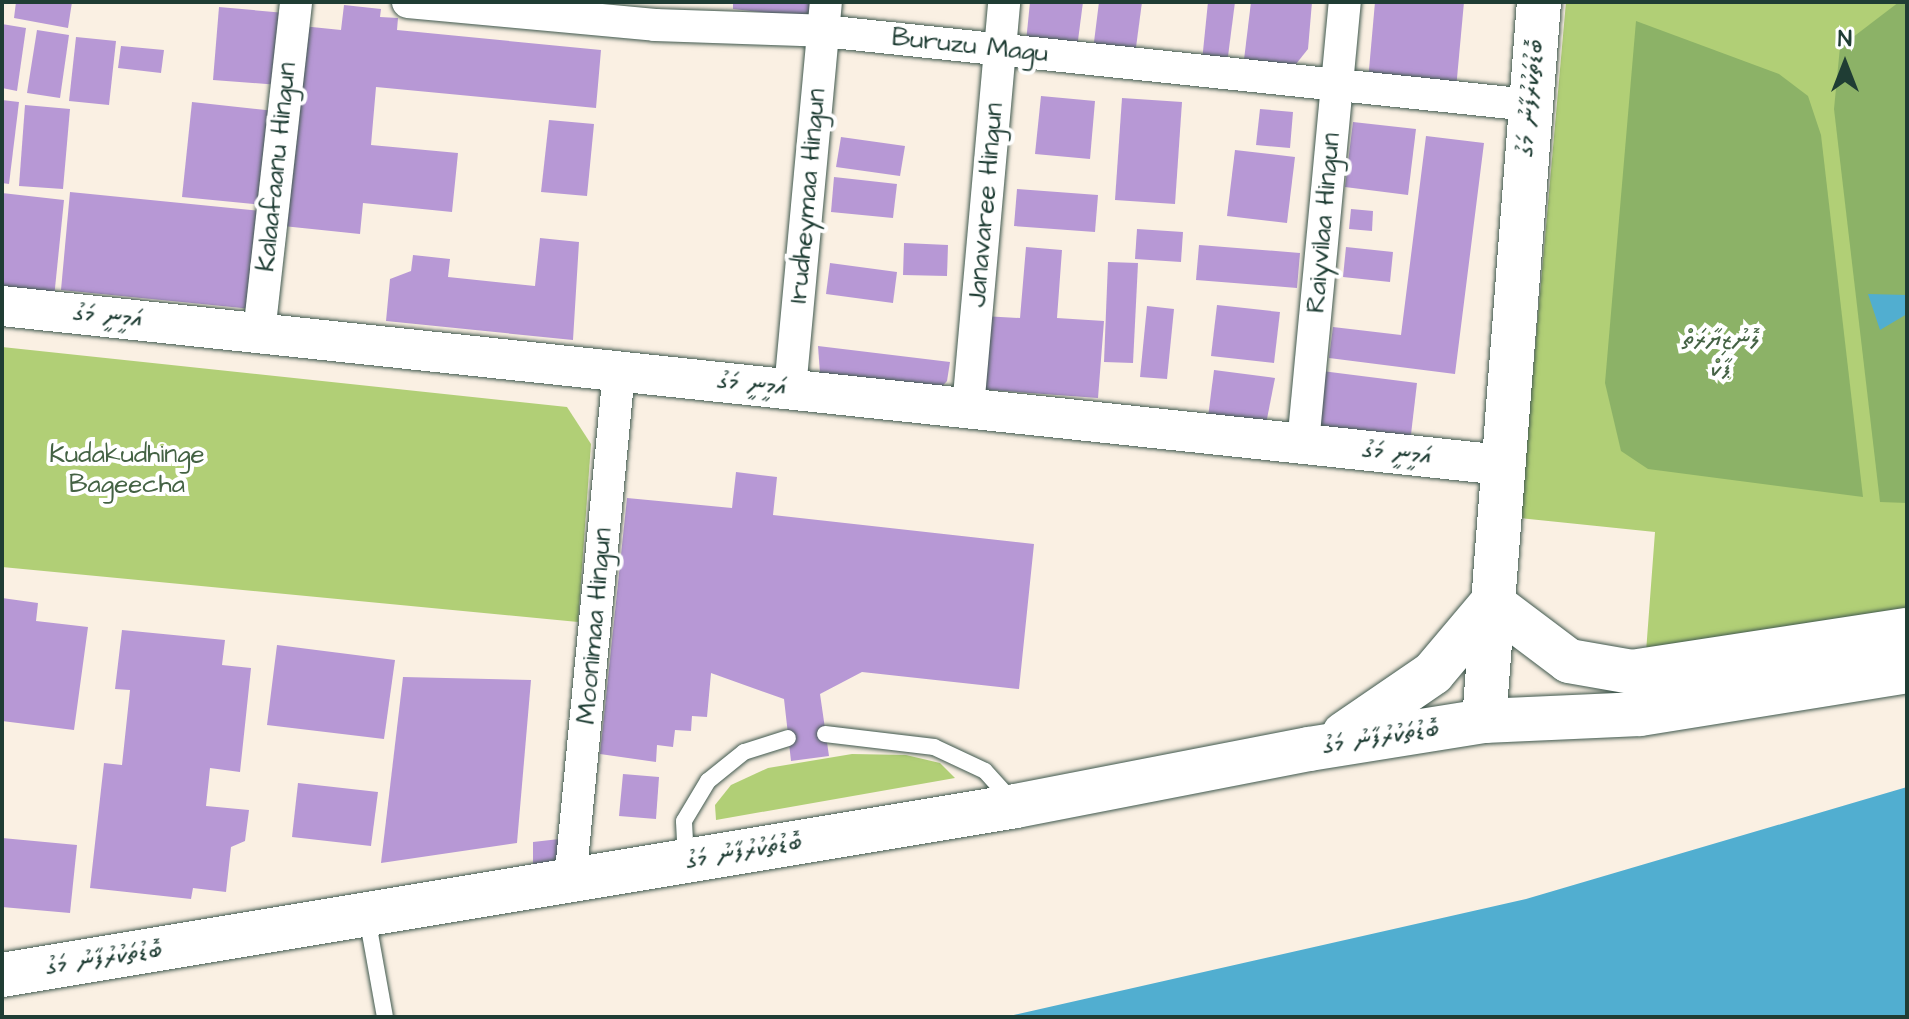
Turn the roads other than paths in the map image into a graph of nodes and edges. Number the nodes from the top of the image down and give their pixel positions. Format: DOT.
graph roads {
  1 [pos="296,2"];
  2 [pos="408,2"];
  3 [pos="1004,2"];
  4 [pos="1345,2"];
  5 [pos="1539,2"];
  6 [pos="656,14"];
  7 [pos="824,17"];
  8 [pos="1000,50"];
  9 [pos="1337,84"];
  10 [pos="1530,105"];
  11 [pos="2,306"];
  12 [pos="259,333"];
  13 [pos="619,371"];
  14 [pos="790,389"];
  15 [pos="968,408"];
  16 [pos="1303,444"];
  17 [pos="1502,465"];
  18 [pos="1492,603"];
  19 [pos="1907,630"];
  20 [pos="1820,666"];
  21 [pos="1907,671"];
  22 [pos="1636,693"];
  23 [pos="1484,721"];
  24 [pos="825,734"];
  25 [pos="788,738"];
  26 [pos="1309,749"];
  27 [pos="1016,806"];
  28 [pos="687,862"];
  29 [pos="570,882"];
  30 [pos="367,917"];
  31 [pos="2,975"];
  32 [pos="385,1017"];
  1 -- 12 [label="street, Kalaafaanu Hingun"];
  2 -- 6 [label="street, Buruzu Magu"];
  3 -- 8 [label="street, Janavaree Hingun"];
  4 -- 9 [label="street, Raiyvilaa Hingun"];
  5 -- 10 [label="main road, ބޮޑުތަކުރުފާނު މަގު"];
  6 -- 7 [label="street, Buruzu Magu"];
  7 -- 8 [label="street, Buruzu Magu"];
  7 -- 14 [label="street, Irudheymaa Hingun"];
  8 -- 9 [label="street, Buruzu Magu"];
  8 -- 15 [label="street, Janavaree Hingun"];
  9 -- 10 [label="street, Buruzu Magu"];
  9 -- 16 [label="street, Raiyvilaa Hingun"];
  10 -- 17 [label="main road, ބޮޑުތަކުރުފާނު މަގު"];
  11 -- 12 [label="street, އަމީނީ މަގު"];
  12 -- 13 [label="street, އަމީނީ މަގު"];
  13 -- 14 [label="street, އަމީނީ މަގު"];
  13 -- 29 [label="street, Moonimaa Hingun"];
  14 -- 15 [label="street, އަމީނީ މަގު"];
  15 -- 16 [label="street, އަމީނީ މަގު"];
  16 -- 17 [label="street, އަމީނީ މަގު"];
  17 -- 18 [label="main road, ބޮޑުތަކުރުފާނު މަގު"];
  18 -- 22 [label="main road"];
  18 -- 23 [label="main road, ބޮޑުތަކުރުފާނު މަގު"];
  18 -- 26 [label="main road"];
  19 -- 20 [label="main road"];
  20 -- 21 [label="main road"];
  20 -- 22 [label="main road"];
  22 -- 23 [label="main road, ބޮޑުތަކުރުފާނު މަގު"];
  23 -- 26 [label="main road, ބޮޑުތަކުރުފާނު މަގު"];
  24 -- 27 [label="lane"];
  25 -- 28 [label="lane"];
  26 -- 27 [label="main road, ބޮޑުތަކުރުފާނު މަގު"];
  27 -- 28 [label="main road, ބޮޑުތަކުރުފާނު މަގު"];
  28 -- 29 [label="main road, ބޮޑުތަކުރުފާނު މަގު"];
  29 -- 30 [label="main road, ބޮޑުތަކުރުފާނު މަގު"];
  30 -- 31 [label="main road, ބޮޑުތަކުރުފާނު މަގު"];
  30 -- 32 [label="lane"];
}
